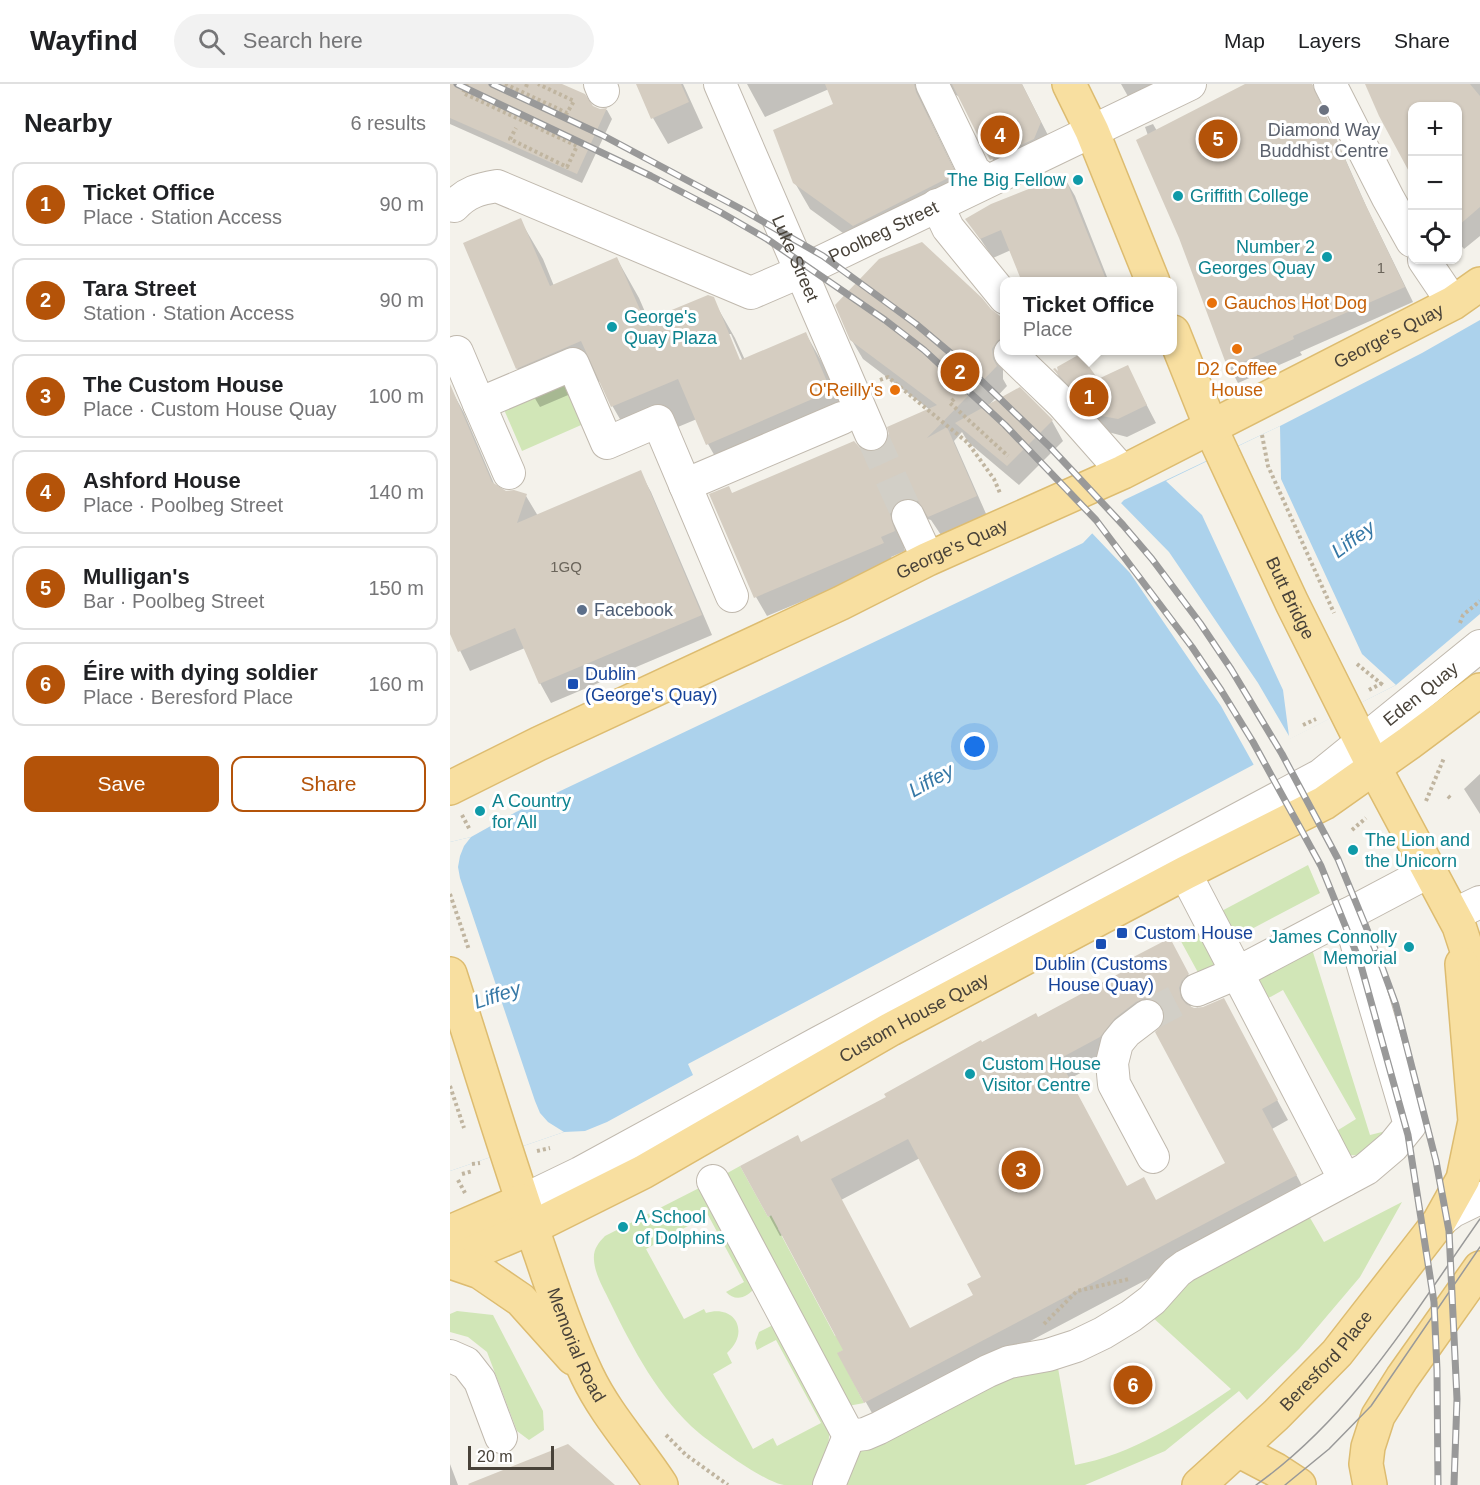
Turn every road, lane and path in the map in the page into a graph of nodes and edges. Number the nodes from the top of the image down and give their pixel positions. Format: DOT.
graph roads {
  1 [pos="467,84"];
  2 [pos="505,84"];
  3 [pos="538,84"];
  4 [pos="720,84"];
  5 [pos="932,84"];
  6 [pos="1069,84"];
  7 [pos="1190,84"];
  8 [pos="1329,94"];
  9 [pos="516,128"];
  10 [pos="1092,131"];
  11 [pos="987,181"];
  12 [pos="937,205"];
  13 [pos="454,206"];
  14 [pos="1408,232"];
  15 [pos="1427,264"];
  16 [pos="802,271"];
  17 [pos="1151,277"];
  18 [pos="1480,284"];
  19 [pos="1000,292"];
  20 [pos="1453,303"];
  21 [pos="1177,342"];
  22 [pos="450,355"];
  23 [pos="1012,355"];
  24 [pos="954,399"];
  25 [pos="479,404"];
  26 [pos="847,405"];
  27 [pos="1262,432"];
  28 [pos="871,434"];
  29 [pos="1214,436"];
  30 [pos="1008,456"];
  31 [pos="1123,472"];
  32 [pos="509,473"];
  33 [pos="685,485"];
  34 [pos="908,516"];
  35 [pos="1014,520"];
  36 [pos="928,559"];
  37 [pos="732,596"];
  38 [pos="1338,622"];
  39 [pos="1480,646"];
  40 [pos="1357,664"];
  41 [pos="1382,683"];
  42 [pos="1386,689"];
  43 [pos="1480,690"];
  44 [pos="1316,718"];
  45 [pos="1303,725"];
  46 [pos="1363,729"];
  47 [pos="1450,751"];
  48 [pos="456,801"];
  49 [pos="1369,815"];
  50 [pos="470,830"];
  51 [pos="1352,830"];
  52 [pos="1412,837"];
  53 [pos="1430,871"];
  54 [pos="1185,873"];
  55 [pos="1360,908"];
  56 [pos="1464,915"];
  57 [pos="450,974"];
  58 [pos="1237,974"];
  59 [pos="1197,990"];
  60 [pos="1480,990"];
  61 [pos="1147,1016"];
  62 [pos="550,1148"];
  63 [pos="520,1152"];
  64 [pos="1154,1157"];
  65 [pos="473,1171"];
  66 [pos="462,1174"];
  67 [pos="458,1180"];
  68 [pos="1346,1180"];
  69 [pos="713,1181"];
  70 [pos="1480,1198"];
  71 [pos="468,1199"];
  72 [pos="527,1214"];
  73 [pos="1439,1222"];
  74 [pos="450,1252"];
  75 [pos="1480,1269"];
  76 [pos="450,1356"];
  77 [pos="587,1375"];
  78 [pos="849,1436"];
  79 [pos="501,1437"];
  80 [pos="650,1441"];
  81 [pos="1238,1450"];
  82 [pos="661,1485"];
  83 [pos="680,1485"];
  84 [pos="728,1485"];
  85 [pos="829,1485"];
  86 [pos="1199,1485"];
  87 [pos="1299,1485"];
  88 [pos="1370,1485"];
  1 -- 9 [label="path"];
  2 -- 3 [label="path"];
  4 -- 16 [label="street, Luke Street"];
  5 -- 11 [label="street"];
  6 -- 10 [label="main road"];
  7 -- 10 [label="street, Poolbeg Street"];
  8 -- 14 [label="street"];
  10 -- 11 [label="street, Poolbeg Street"];
  10 -- 17 [label="main road"];
  11 -- 12 [label="street, Poolbeg Street"];
  12 -- 16 [label="street, Poolbeg Street"];
  12 -- 19 [label="street"];
  13 -- 16 [label="street, Poolbeg Street"];
  15 -- 20 [label="street"];
  16 -- 26 [label="street, Luke Street"];
  18 -- 20 [label="main road, George's Quay"];
  20 -- 29 [label="main road, George's Quay"];
  21 -- 29 [label="main road, Butt Bridge"];
  22 -- 25 [label="street"];
  23 -- 31 [label="street"];
  24 -- 30 [label="path"];
  25 -- 32 [label="street"];
  25 -- 33 [label="street"];
  26 -- 28 [label="street, Luke Street"];
  26 -- 33 [label="street"];
  26 -- 35 [label="path"];
  27 -- 38 [label="path"];
  29 -- 31 [label="main road, George's Quay"];
  29 -- 46 [label="main road, Butt Bridge"];
  31 -- 35 [label="main road, George's Quay"];
  33 -- 37 [label="street"];
  34 -- 36 [label="street"];
  35 -- 36 [label="main road, George's Quay"];
  36 -- 48 [label="main road, George's Quay"];
  39 -- 46 [label="street, Eden Quay"];
  40 -- 41 [label="path"];
  41 -- 42 [label="path"];
  41 -- 46 [label="path"];
  43 -- 46 [label="main road, Eden Quay"];
  44 -- 45 [label="path"];
  46 -- 52 [label="main road, Beresford Place"];
  46 -- 54 [label="main road, Custom House Quay"];
  46 -- 72 [label="street, Custom House Quay"];
  47 -- 52 [label="path"];
  48 -- 50 [label="path"];
  49 -- 51 [label="path"];
  52 -- 53 [label="main road, Beresford Place"];
  53 -- 55 [label="street"];
  53 -- 56 [label="main road, Beresford Place"];
  54 -- 58 [label="street"];
  54 -- 72 [label="main road, Custom House Quay"];
  55 -- 58 [label="street"];
  55 -- 68 [label="street"];
  56 -- 60 [label="main road, Beresford Place"];
  56 -- 73 [label="main road, Beresford Place"];
  57 -- 63 [label="main road, Memorial Road"];
  58 -- 59 [label="street"];
  58 -- 68 [label="street"];
  61 -- 64 [label="street"];
  62 -- 63 [label="path"];
  63 -- 72 [label="main road, Memorial Road"];
  65 -- 66 [label="path"];
  67 -- 71 [label="path"];
  68 -- 78 [label="street"];
  69 -- 78 [label="street"];
  70 -- 73 [label="street, Beresford Place"];
  72 -- 74 [label="main road, Custom House Quay"];
  72 -- 77 [label="main road, Memorial Road"];
  73 -- 81 [label="main road, Beresford Place"];
  74 -- 77 [label="main road"];
  75 -- 88 [label="main road"];
  76 -- 79 [label="street"];
  77 -- 80 [label="main road, Memorial Road"];
  78 -- 85 [label="street"];
  80 -- 82 [label="main road, Memorial Road"];
  80 -- 83 [label="main road, Memorial Road"];
  80 -- 84 [label="path"];
  81 -- 86 [label="main road, Beresford Place"];
  81 -- 87 [label="main road"];
}
